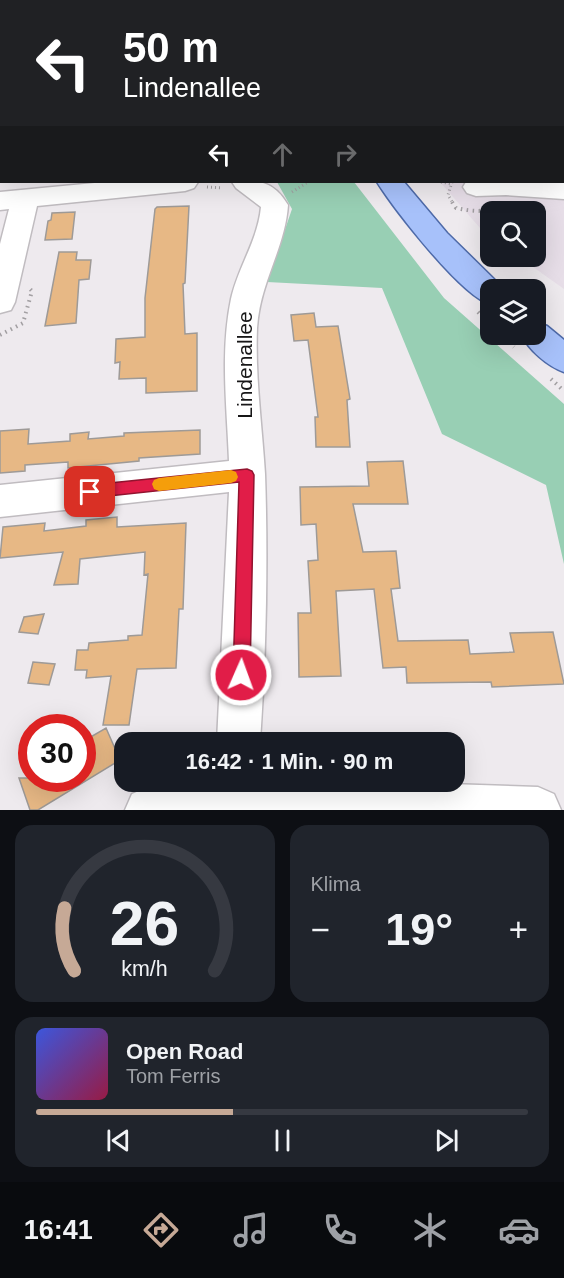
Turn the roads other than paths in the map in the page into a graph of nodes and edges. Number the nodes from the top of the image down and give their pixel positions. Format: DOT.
graph roads {
  1 [pos="175,183"];
  2 [pos="391,183"];
  3 [pos="254,187"];
  4 [pos="476,188"];
  5 [pos="564,190"];
  6 [pos="12,200"];
  7 [pos="480,283"];
  8 [pos="0,302"];
  9 [pos="546,339"];
  10 [pos="546,342"];
  11 [pos="564,350"];
  12 [pos="564,359"];
  13 [pos="247,475"];
  14 [pos="0,501"];
  15 [pos="239,732"];
  16 [pos="228,792"];
  17 [pos="264,792"];
  18 [pos="148,810"];
  19 [pos="538,810"];
  1 -- 6 [label="street"];
  2 -- 7 [label="main road"];
  3 -- 13 [label="street, Lindenallee"];
  4 -- 5 [label="street"];
  6 -- 8 [label="street"];
  9 -- 11 [label="street"];
  10 -- 12 [label="main road"];
  13 -- 14 [label="street"];
  13 -- 15 [label="street, Lindenallee"];
  16 -- 18 [label="street"];
  17 -- 19 [label="street"];
}
